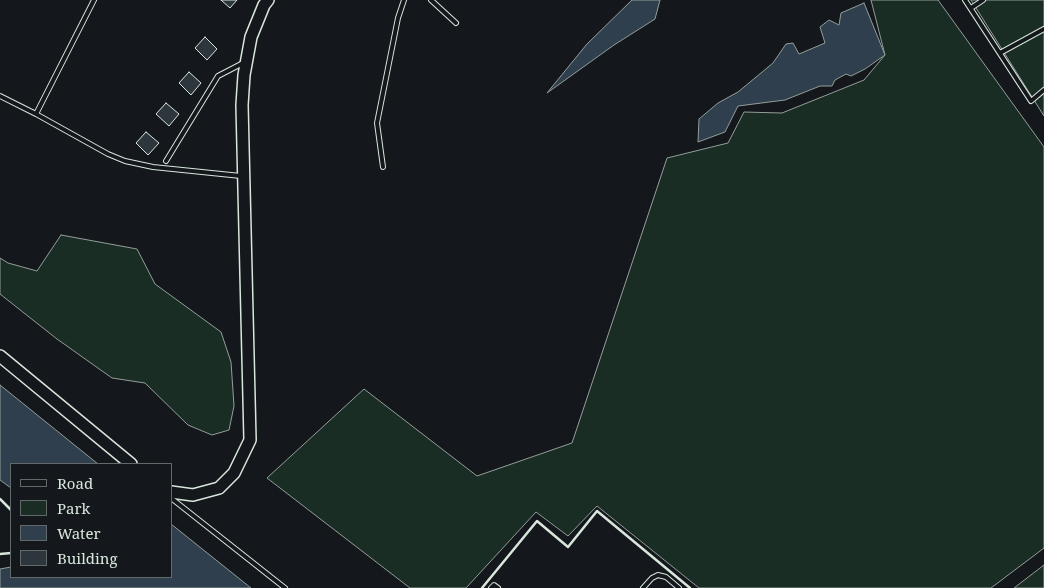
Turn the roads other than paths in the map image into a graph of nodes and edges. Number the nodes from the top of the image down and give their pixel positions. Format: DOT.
graph roads {
  1 [pos="94,0"];
  2 [pos="268,0"];
  3 [pos="404,0"];
  4 [pos="432,0"];
  5 [pos="965,0"];
  6 [pos="983,0"];
  7 [pos="971,8"];
  8 [pos="456,24"];
  9 [pos="1044,28"];
  10 [pos="1000,53"];
  11 [pos="246,62"];
  12 [pos="1044,90"];
  13 [pos="0,96"];
  14 [pos="36,114"];
  15 [pos="166,162"];
  16 [pos="383,167"];
  17 [pos="244,176"];
  18 [pos="0,356"];
  19 [pos="130,463"];
  20 [pos="172,492"];
  21 [pos="172,499"];
  22 [pos="285,588"];
  23 [pos="491,588"];
  24 [pos="498,588"];
  25 [pos="643,588"];
  26 [pos="679,588"];
  1 -- 14 [label="lane"];
  2 -- 11 [label="street"];
  3 -- 16 [label="lane"];
  4 -- 8 [label="lane"];
  5 -- 7 [label="lane"];
  6 -- 7 [label="lane"];
  7 -- 10 [label="lane"];
  9 -- 10 [label="lane"];
  10 -- 12 [label="lane"];
  11 -- 15 [label="lane"];
  11 -- 17 [label="street"];
  13 -- 14 [label="lane"];
  14 -- 17 [label="lane"];
  17 -- 20 [label="street"];
  18 -- 19 [label="street"];
  21 -- 22 [label="lane"];
  23 -- 24 [label="lane"];
  25 -- 26 [label="lane"];
}
